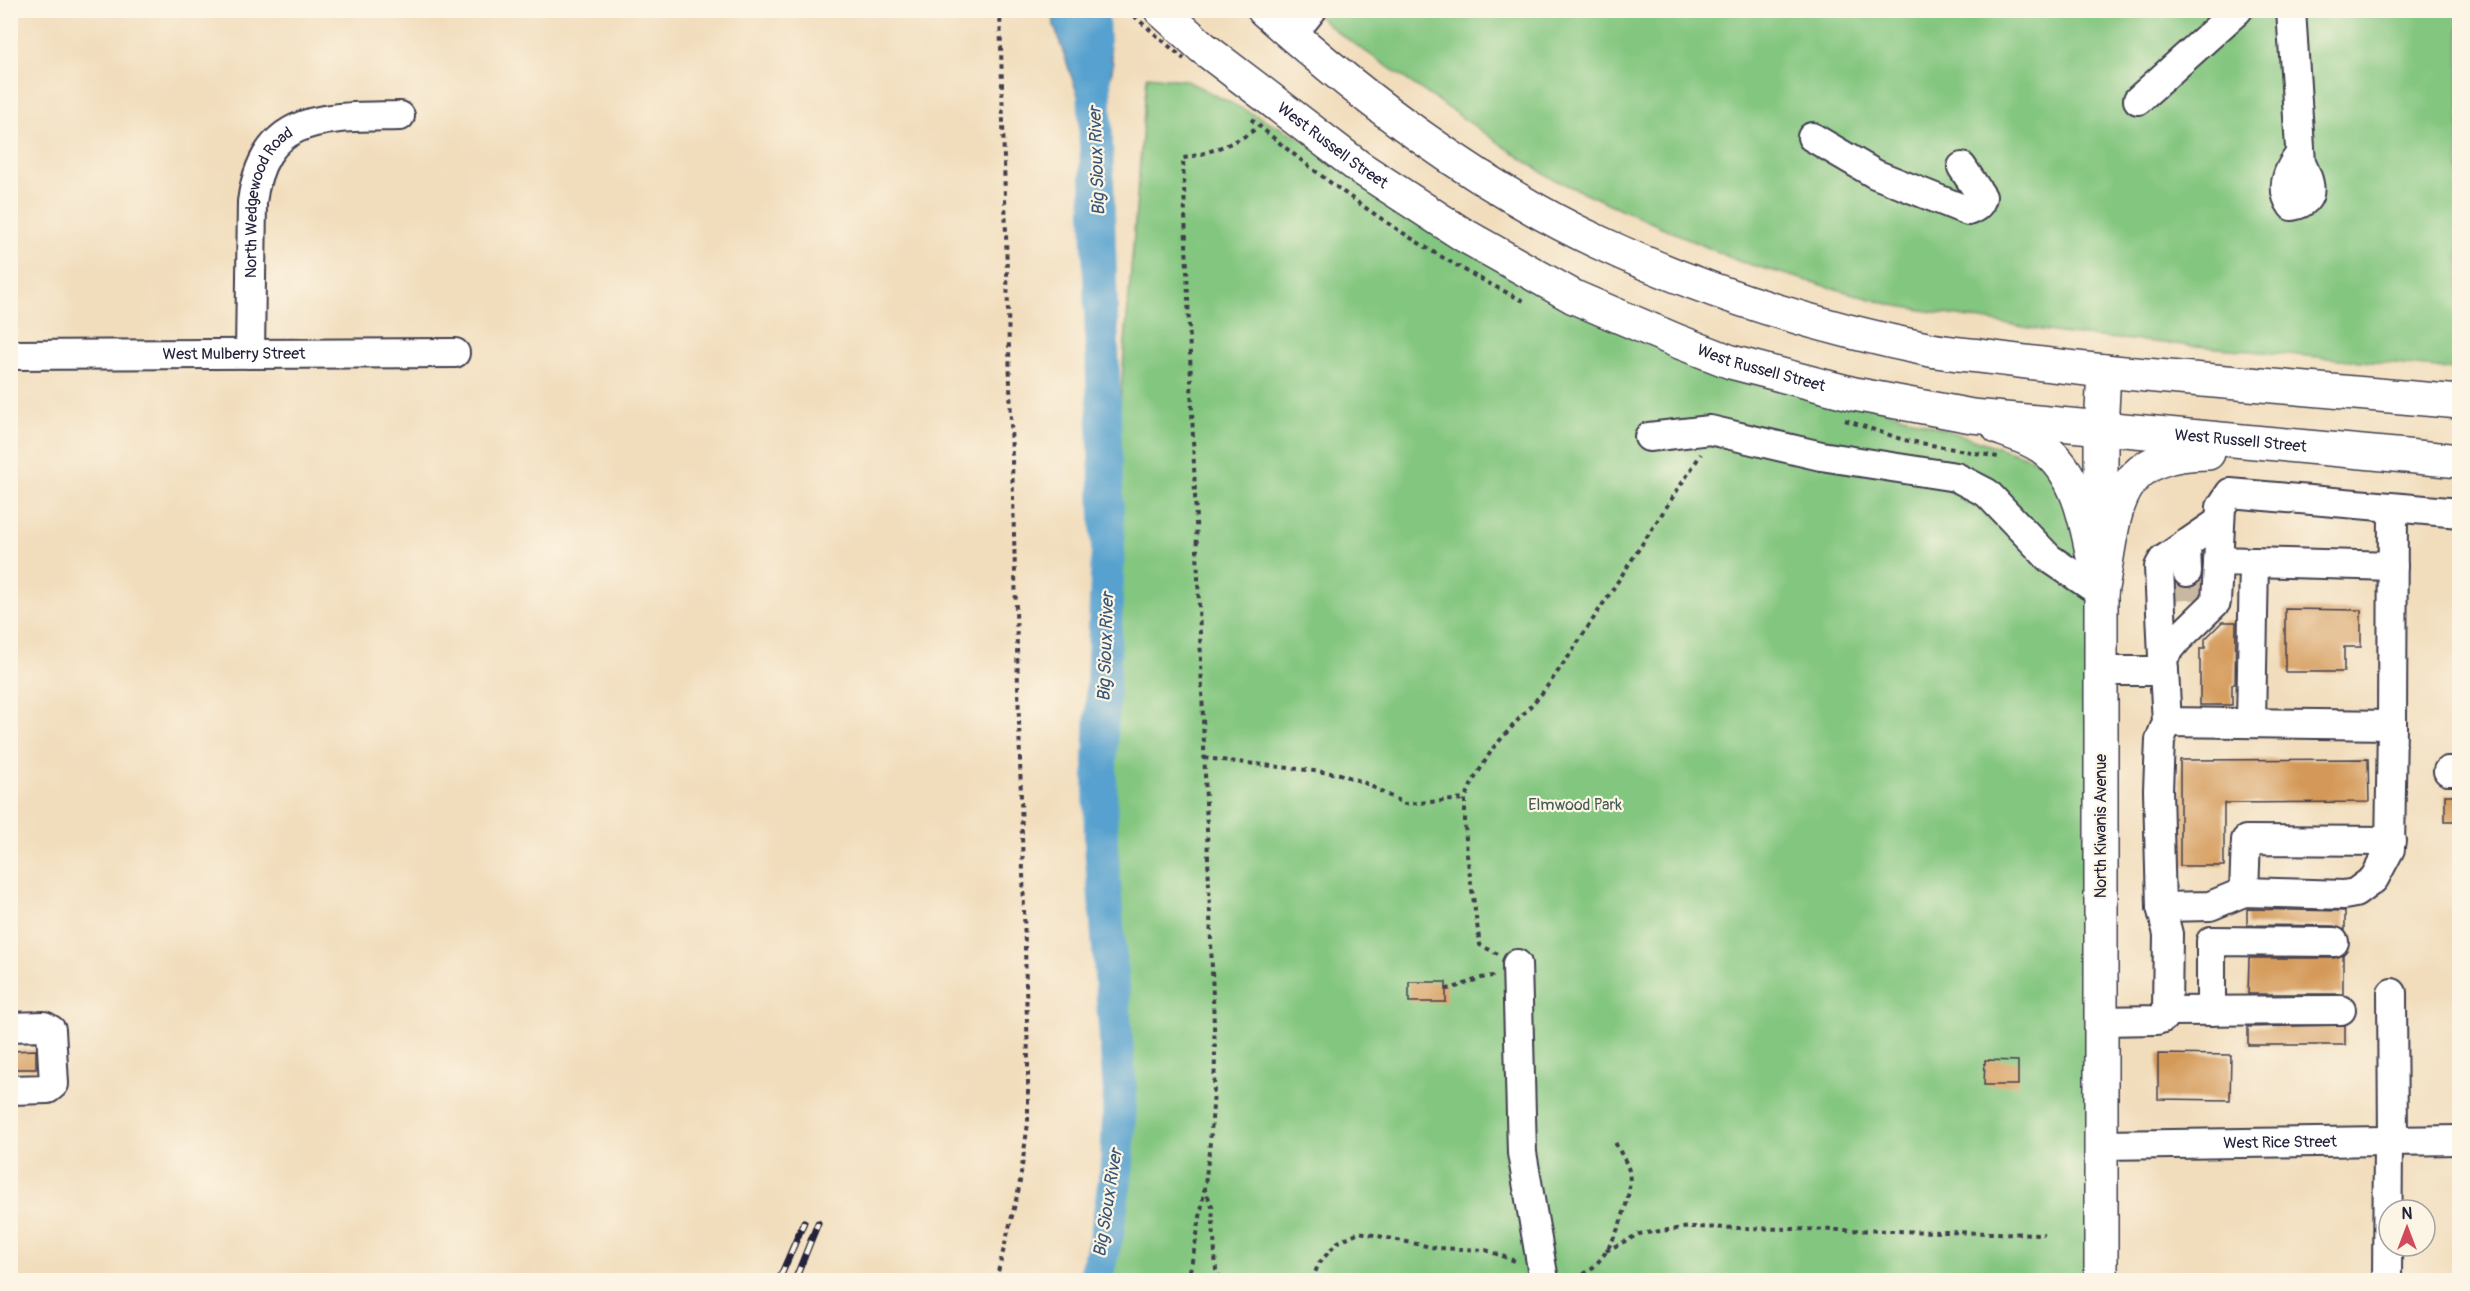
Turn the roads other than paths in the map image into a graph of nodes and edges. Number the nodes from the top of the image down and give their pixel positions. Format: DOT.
graph roads {
  1 [pos="1161,10"];
  2 [pos="1264,10"];
  3 [pos="2291,10"];
  4 [pos="2228,14"];
  5 [pos="1302,23"];
  6 [pos="2138,100"];
  7 [pos="400,116"];
  8 [pos="1812,137"];
  9 [pos="2300,154"];
  10 [pos="1962,167"];
  11 [pos="455,353"];
  12 [pos="250,354"];
  13 [pos="10,355"];
  14 [pos="2104,371"];
  15 [pos="2460,402"];
  16 [pos="1933,410"];
  17 [pos="2101,429"];
  18 [pos="1649,437"];
  19 [pos="2330,449"];
  20 [pos="2460,461"];
  21 [pos="2394,508"];
  22 [pos="2460,513"];
  23 [pos="2220,521"];
  24 [pos="2218,561"];
  25 [pos="2254,562"];
  26 [pos="2393,566"];
  27 [pos="2101,592"];
  28 [pos="2163,664"];
  29 [pos="2101,671"];
  30 [pos="2167,722"];
  31 [pos="2251,723"];
  32 [pos="2392,725"];
  33 [pos="2391,841"];
  34 [pos="2244,892"];
  35 [pos="2210,906"];
  36 [pos="2161,907"];
  37 [pos="2211,941"];
  38 [pos="2334,942"];
  39 [pos="1517,970"];
  40 [pos="2392,993"];
  41 [pos="2341,1010"];
  42 [pos="2167,1011"];
  43 [pos="2211,1011"];
  44 [pos="2102,1021"];
  45 [pos="10,1027"];
  46 [pos="10,1090"];
  47 [pos="2460,1140"];
  48 [pos="2390,1141"];
  49 [pos="2102,1145"];
  50 [pos="1543,1275"];
  51 [pos="2101,1281"];
  52 [pos="2387,1281"];
  1 -- 16 [label="main road, West Russell Street"];
  2 -- 5 [label="main road"];
  3 -- 9 [label="street"];
  4 -- 6 [label="street"];
  5 -- 14 [label="main road"];
  7 -- 12 [label="street, North Wedgewood Road"];
  8 -- 10 [label="street"];
  11 -- 12 [label="street, West Mulberry Street"];
  12 -- 13 [label="street, West Mulberry Street"];
  14 -- 15 [label="main road"];
  14 -- 17 [label="main road, North Kiwanis Avenue"];
  16 -- 17 [label="main road, West Russell Street"];
  16 -- 27 [label="main road"];
  17 -- 19 [label="main road, West Russell Street"];
  17 -- 27 [label="main road, North Kiwanis Avenue"];
  18 -- 27 [label="street"];
  19 -- 20 [label="main road, West Russell Street"];
  19 -- 27 [label="main road"];
  21 -- 22 [label="street"];
  21 -- 23 [label="street"];
  21 -- 26 [label="street"];
  23 -- 24 [label="street"];
  23 -- 28 [label="street"];
  24 -- 25 [label="street"];
  24 -- 28 [label="street"];
  25 -- 26 [label="street"];
  25 -- 31 [label="street"];
  26 -- 32 [label="street"];
  27 -- 29 [label="main road, North Kiwanis Avenue"];
  28 -- 29 [label="street"];
  28 -- 30 [label="street"];
  29 -- 44 [label="main road, North Kiwanis Avenue"];
  30 -- 31 [label="street"];
  30 -- 36 [label="street"];
  31 -- 32 [label="street"];
  32 -- 33 [label="street"];
  33 -- 34 [label="street"];
  33 -- 34 [label="street"];
  34 -- 35 [label="street"];
  35 -- 36 [label="street"];
  35 -- 37 [label="street"];
  36 -- 42 [label="street"];
  37 -- 38 [label="street"];
  37 -- 43 [label="street"];
  39 -- 50 [label="street"];
  40 -- 48 [label="street"];
  41 -- 43 [label="street"];
  42 -- 43 [label="street"];
  42 -- 44 [label="street"];
  44 -- 49 [label="main road, North Kiwanis Avenue"];
  45 -- 46 [label="street"];
  47 -- 48 [label="street, West Rice Street"];
  48 -- 49 [label="street, West Rice Street"];
  48 -- 52 [label="street"];
  49 -- 51 [label="main road, North Kiwanis Avenue"];
}
